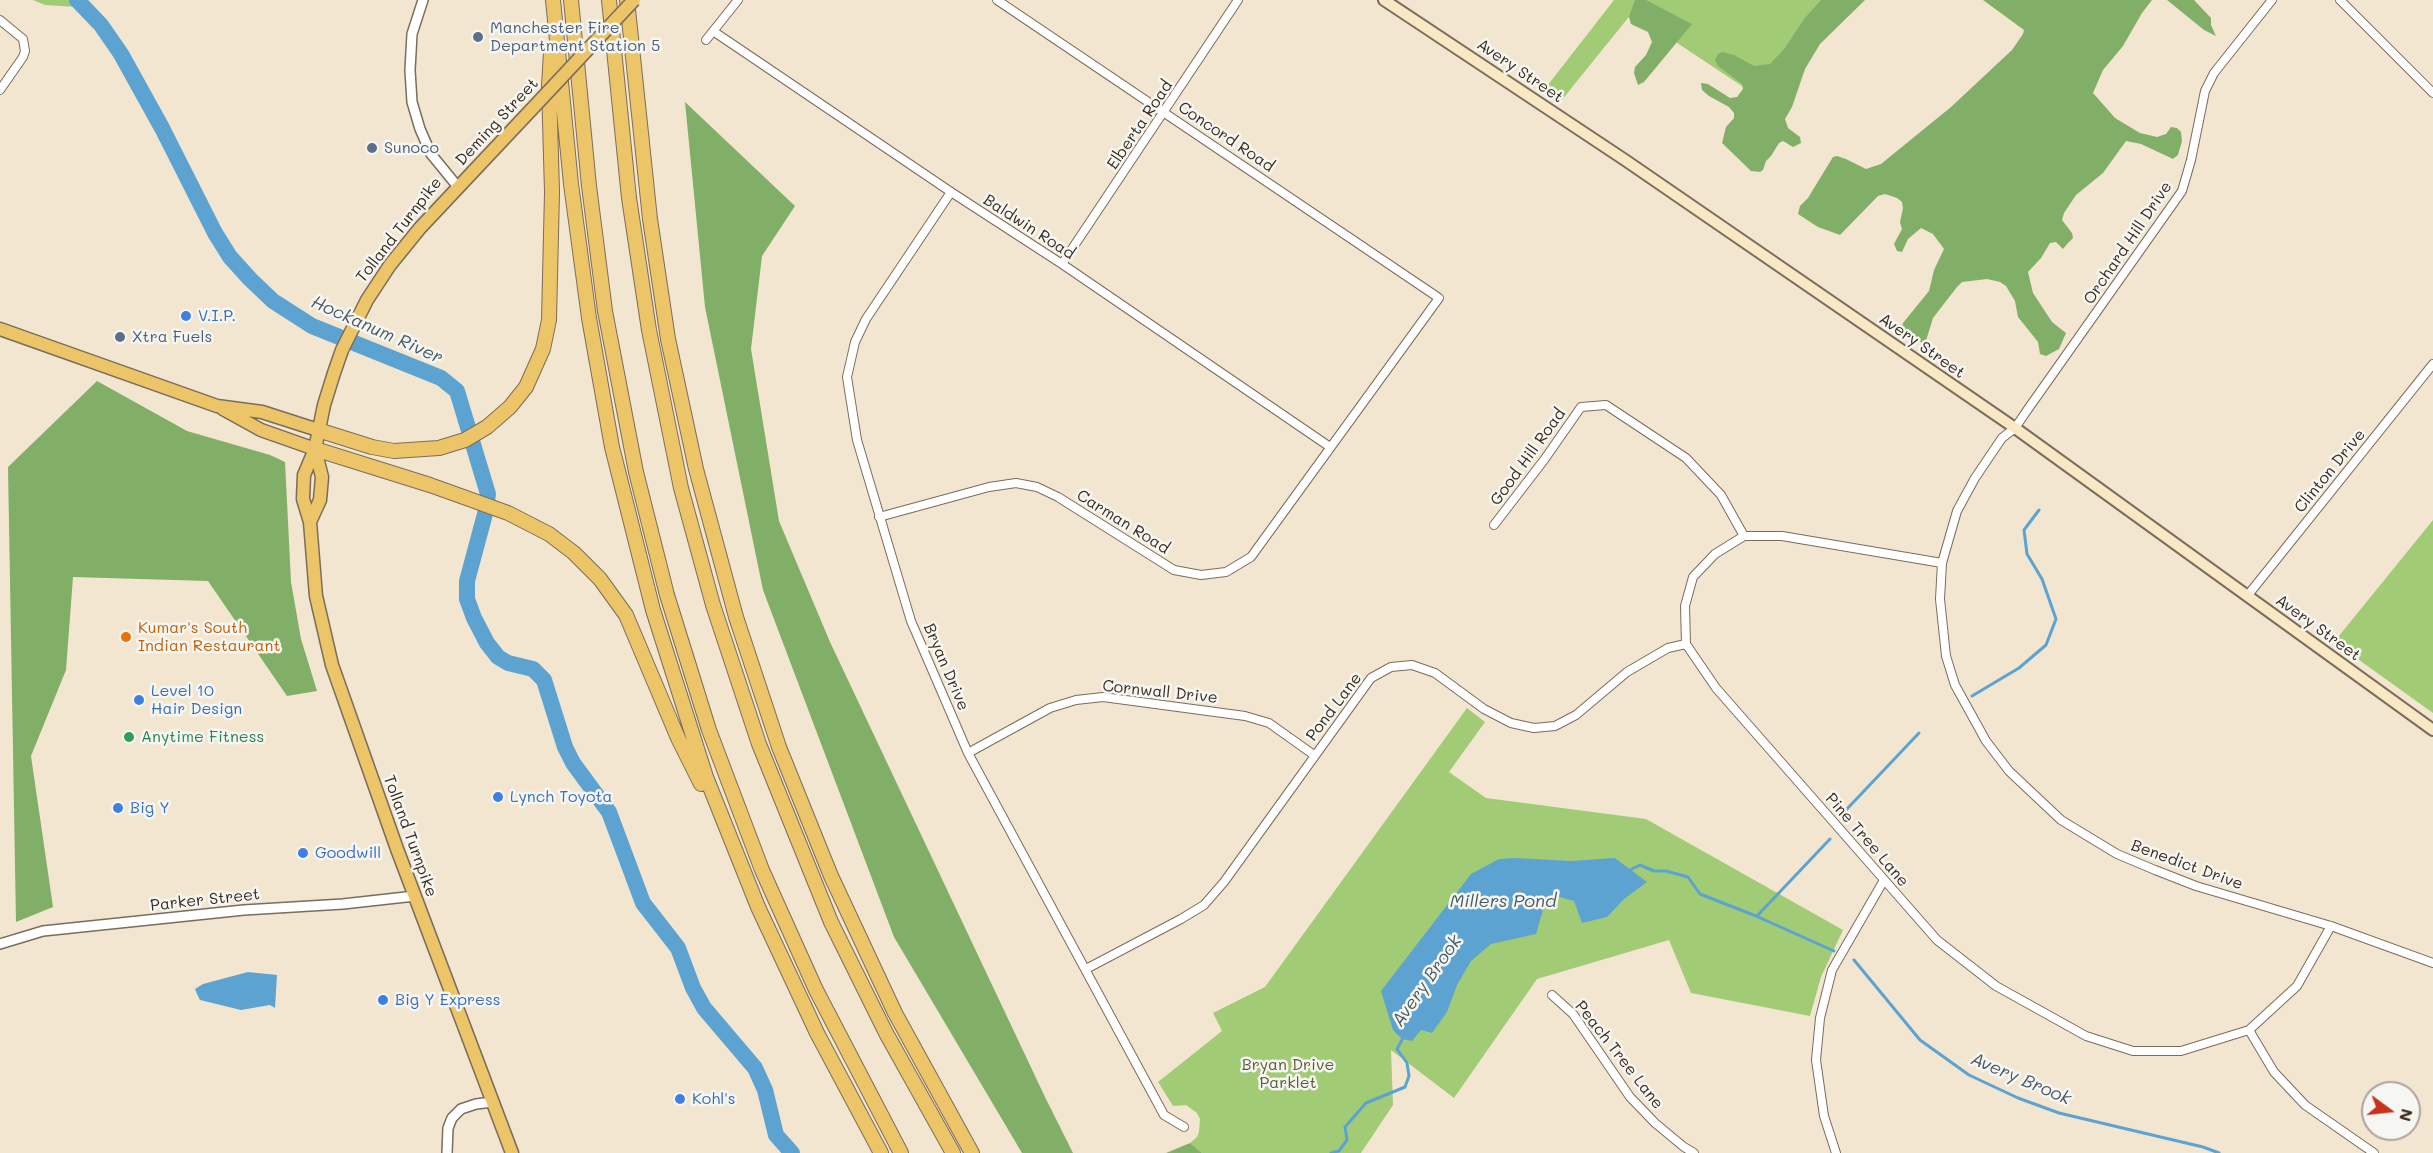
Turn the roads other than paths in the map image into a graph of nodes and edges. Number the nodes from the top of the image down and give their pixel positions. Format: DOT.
graph roads {
  1 [pos="423,0"];
  2 [pos="571,0"];
  3 [pos="609,0"];
  4 [pos="627,0"];
  5 [pos="634,0"];
  6 [pos="738,0"];
  7 [pos="997,0"];
  8 [pos="1238,0"];
  9 [pos="1384,0"];
  10 [pos="2272,0"];
  11 [pos="2340,0"];
  12 [pos="553,5"];
  13 [pos="0,20"];
  14 [pos="713,31"];
  15 [pos="706,40"];
  16 [pos="0,90"];
  17 [pos="2433,93"];
  18 [pos="1165,112"];
  19 [pos="458,187"];
  20 [pos="951,192"];
  21 [pos="1062,264"];
  22 [pos="1439,298"];
  23 [pos="0,329"];
  24 [pos="2433,364"];
  25 [pos="217,406"];
  26 [pos="2015,428"];
  27 [pos="318,430"];
  28 [pos="1330,447"];
  29 [pos="315,449"];
  30 [pos="879,517"];
  31 [pos="310,522"];
  32 [pos="1494,525"];
  33 [pos="1744,536"];
  34 [pos="1942,563"];
  35 [pos="2248,595"];
  36 [pos="1686,644"];
  37 [pos="2433,730"];
  38 [pos="968,753"];
  39 [pos="1314,755"];
  40 [pos="743,870"];
  41 [pos="1884,880"];
  42 [pos="415,896"];
  43 [pos="2331,926"];
  44 [pos="0,944"];
  45 [pos="2433,963"];
  46 [pos="1086,969"];
  47 [pos="1552,995"];
  48 [pos="2248,1030"];
  49 [pos="493,1102"];
  50 [pos="1184,1127"];
  51 [pos="447,1153"];
  52 [pos="512,1153"];
  53 [pos="881,1153"];
  54 [pos="901,1153"];
  55 [pos="952,1153"];
  56 [pos="972,1153"];
  57 [pos="1694,1153"];
  58 [pos="1836,1153"];
  59 [pos="2374,1153"];
  1 -- 19 [label="street, Tolland Turnpike"];
  2 -- 54 [label="highway"];
  3 -- 55 [label="highway"];
  4 -- 56 [label="highway"];
  5 -- 19 [label="main road, Deming Street, bridge"];
  6 -- 14 [label="street"];
  7 -- 18 [label="street, Concord Road"];
  8 -- 18 [label="street, Elberta Road"];
  9 -- 26 [label="main road, Avery Street"];
  10 -- 26 [label="street, Orchard Hill Drive"];
  11 -- 17 [label="street"];
  12 -- 27 [label="highway"];
  12 -- 40 [label="highway"];
  13 -- 16 [label="street"];
  14 -- 15 [label="street"];
  14 -- 20 [label="street, Baldwin Road"];
  18 -- 21 [label="street, Elberta Road"];
  18 -- 22 [label="street, Concord Road"];
  19 -- 27 [label="main road, Tolland Turnpike"];
  20 -- 21 [label="street, Baldwin Road"];
  20 -- 30 [label="street, Bryan Drive"];
  21 -- 28 [label="street, Baldwin Road"];
  22 -- 28 [label="street, Carman Road"];
  23 -- 25 [label="main road"];
  24 -- 35 [label="street, Clinton Drive"];
  25 -- 27 [label="main road"];
  25 -- 29 [label="main road"];
  26 -- 34 [label="street, Benedict Drive"];
  26 -- 35 [label="main road, Avery Street"];
  27 -- 29 [label="main road, Tolland Turnpike"];
  28 -- 30 [label="street, Carman Road"];
  29 -- 31 [label="main road, Tolland Turnpike"];
  29 -- 31 [label="main road, Tolland Turnpike"];
  29 -- 40 [label="highway"];
  30 -- 38 [label="street, Bryan Drive"];
  31 -- 42 [label="main road, Tolland Turnpike"];
  32 -- 33 [label="street, Good Hill Road"];
  33 -- 34 [label="street"];
  33 -- 36 [label="street"];
  34 -- 43 [label="street, Benedict Drive"];
  35 -- 37 [label="main road, Avery Street"];
  36 -- 39 [label="street, Pond Lane"];
  36 -- 41 [label="street, Pine Tree Lane"];
  38 -- 39 [label="street, Cornwall Drive"];
  38 -- 46 [label="street, Bryan Drive"];
  39 -- 46 [label="street, Pond Lane"];
  40 -- 53 [label="highway"];
  41 -- 48 [label="street, Pine Tree Lane"];
  41 -- 58 [label="street"];
  42 -- 44 [label="street, Parker Street"];
  42 -- 49 [label="main road, Tolland Turnpike"];
  43 -- 45 [label="street, Benedict Drive"];
  43 -- 48 [label="street, Pine Tree Lane"];
  46 -- 50 [label="street, Bryan Drive"];
  47 -- 57 [label="street, Peach Tree Lane"];
  48 -- 59 [label="street"];
  49 -- 51 [label="street"];
  49 -- 52 [label="main road, Tolland Turnpike"];
}
